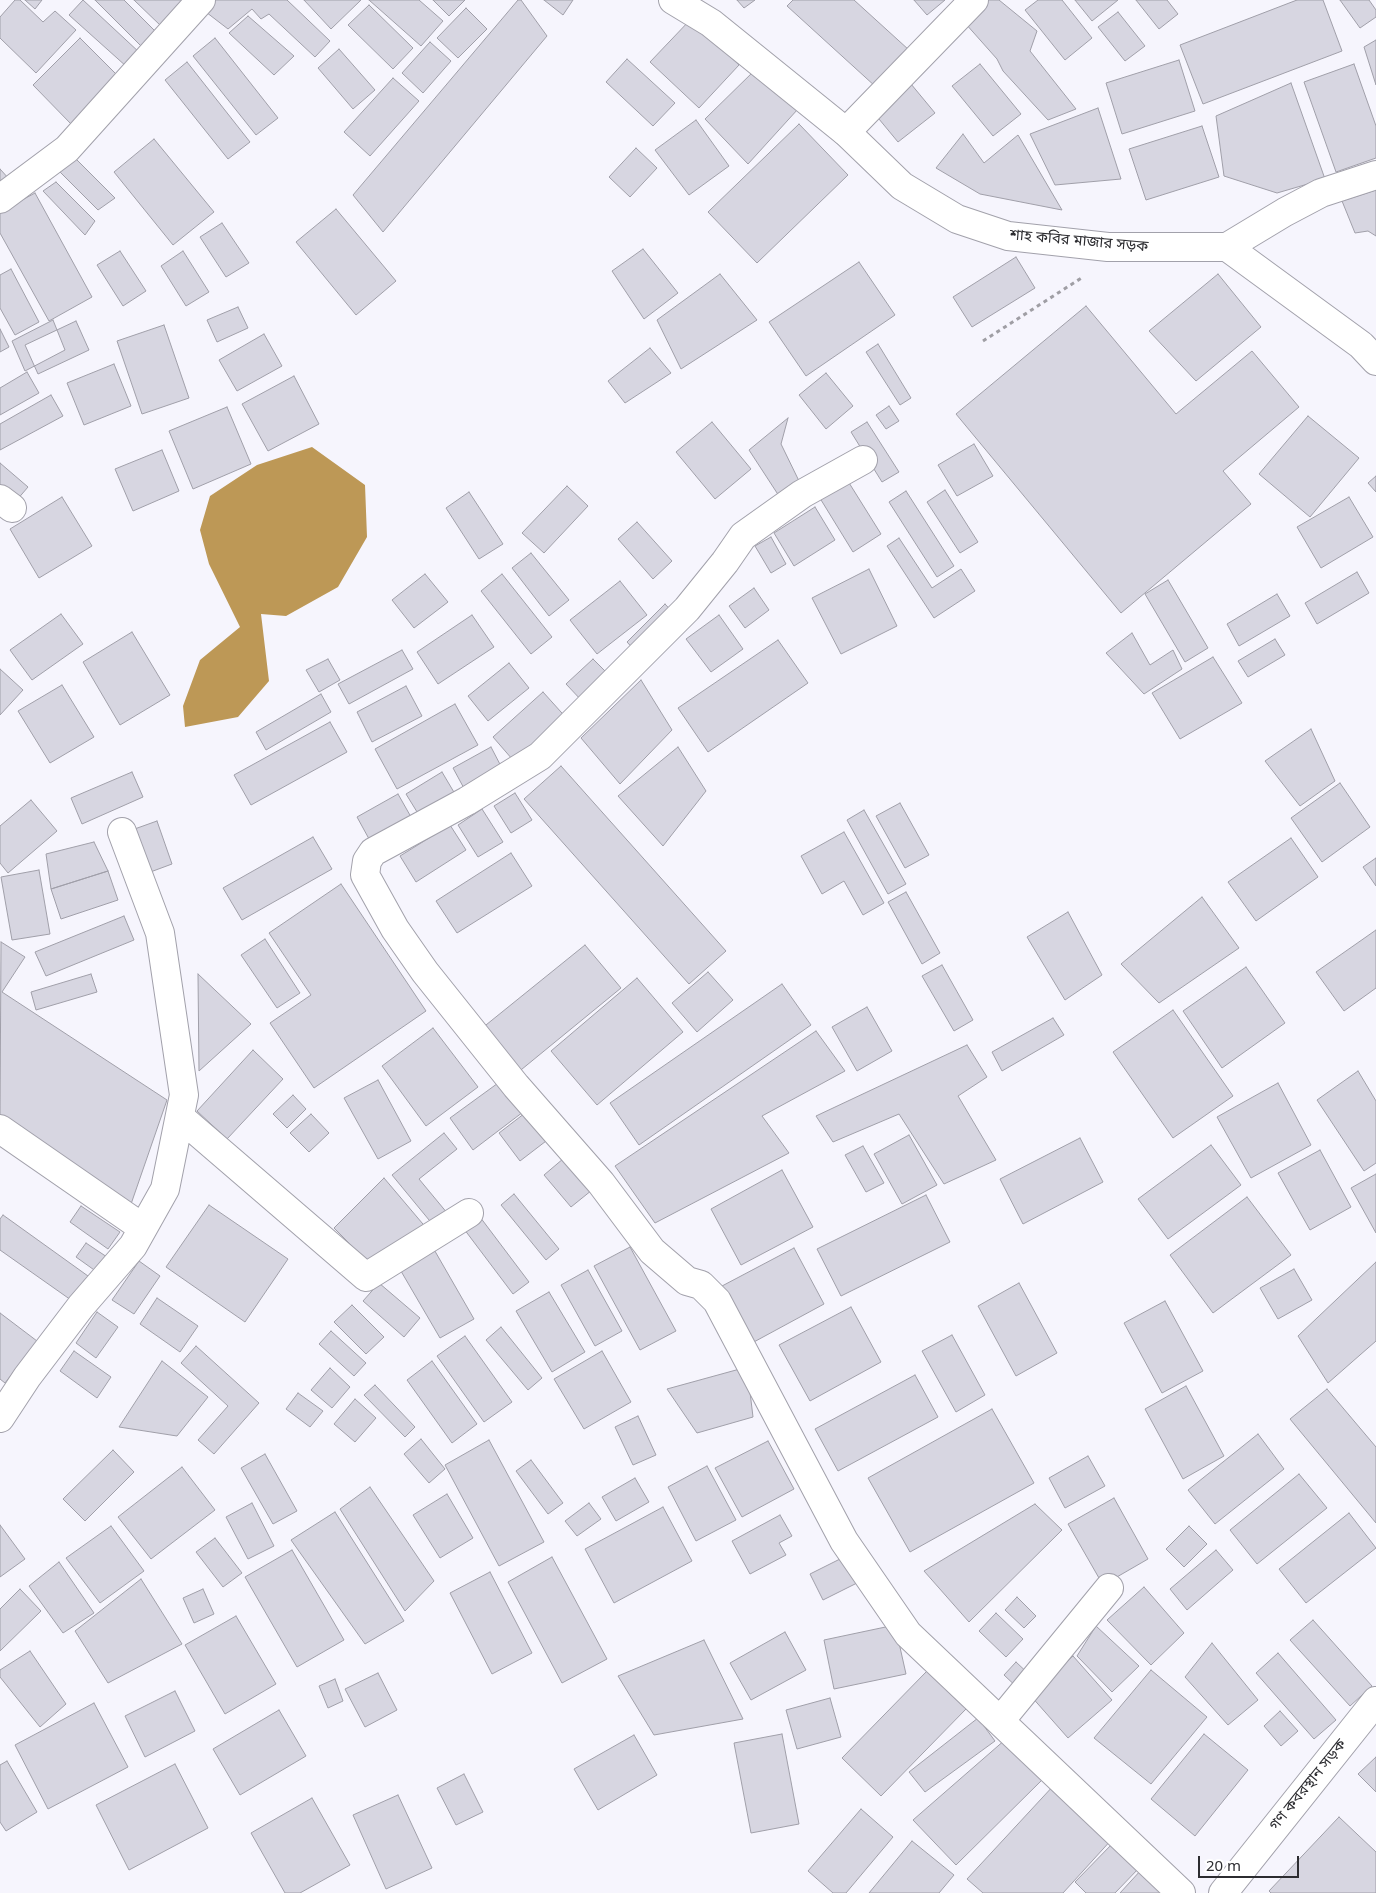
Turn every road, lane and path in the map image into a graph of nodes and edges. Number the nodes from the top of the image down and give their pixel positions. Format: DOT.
graph roads {
  1 [pos="201,0"];
  2 [pos="673,0"];
  3 [pos="974,0"];
  4 [pos="846,132"];
  5 [pos="1376,175"];
  6 [pos="0,199"];
  7 [pos="1226,247"];
  8 [pos="1088,274"];
  9 [pos="983,341"];
  10 [pos="1371,348"];
  11 [pos="863,460"];
  12 [pos="122,832"];
  13 [pos="180,1117"];
  14 [pos="0,1129"];
  15 [pos="469,1212"];
  16 [pos="143,1228"];
  17 [pos="0,1418"];
  18 [pos="1109,1588"];
  19 [pos="1376,1702"];
  20 [pos="1000,1721"];
  21 [pos="1181,1893"];
  22 [pos="1222,1893"];
  1 -- 6 [label="street"];
  2 -- 4 [label="street, শাহ কবির মাজার সড়ক"];
  3 -- 4 [label="street"];
  4 -- 7 [label="street, শাহ কবির মাজার সড়ক"];
  5 -- 7 [label="street"];
  7 -- 10 [label="street"];
  8 -- 9 [label="path"];
  11 -- 20 [label="street"];
  12 -- 13 [label="street"];
  13 -- 15 [label="street"];
  13 -- 16 [label="street"];
  14 -- 16 [label="street"];
  16 -- 17 [label="street"];
  18 -- 20 [label="street"];
  19 -- 22 [label="street, গণ কবরস্থান সড়ক"];
  20 -- 21 [label="street"];
}
